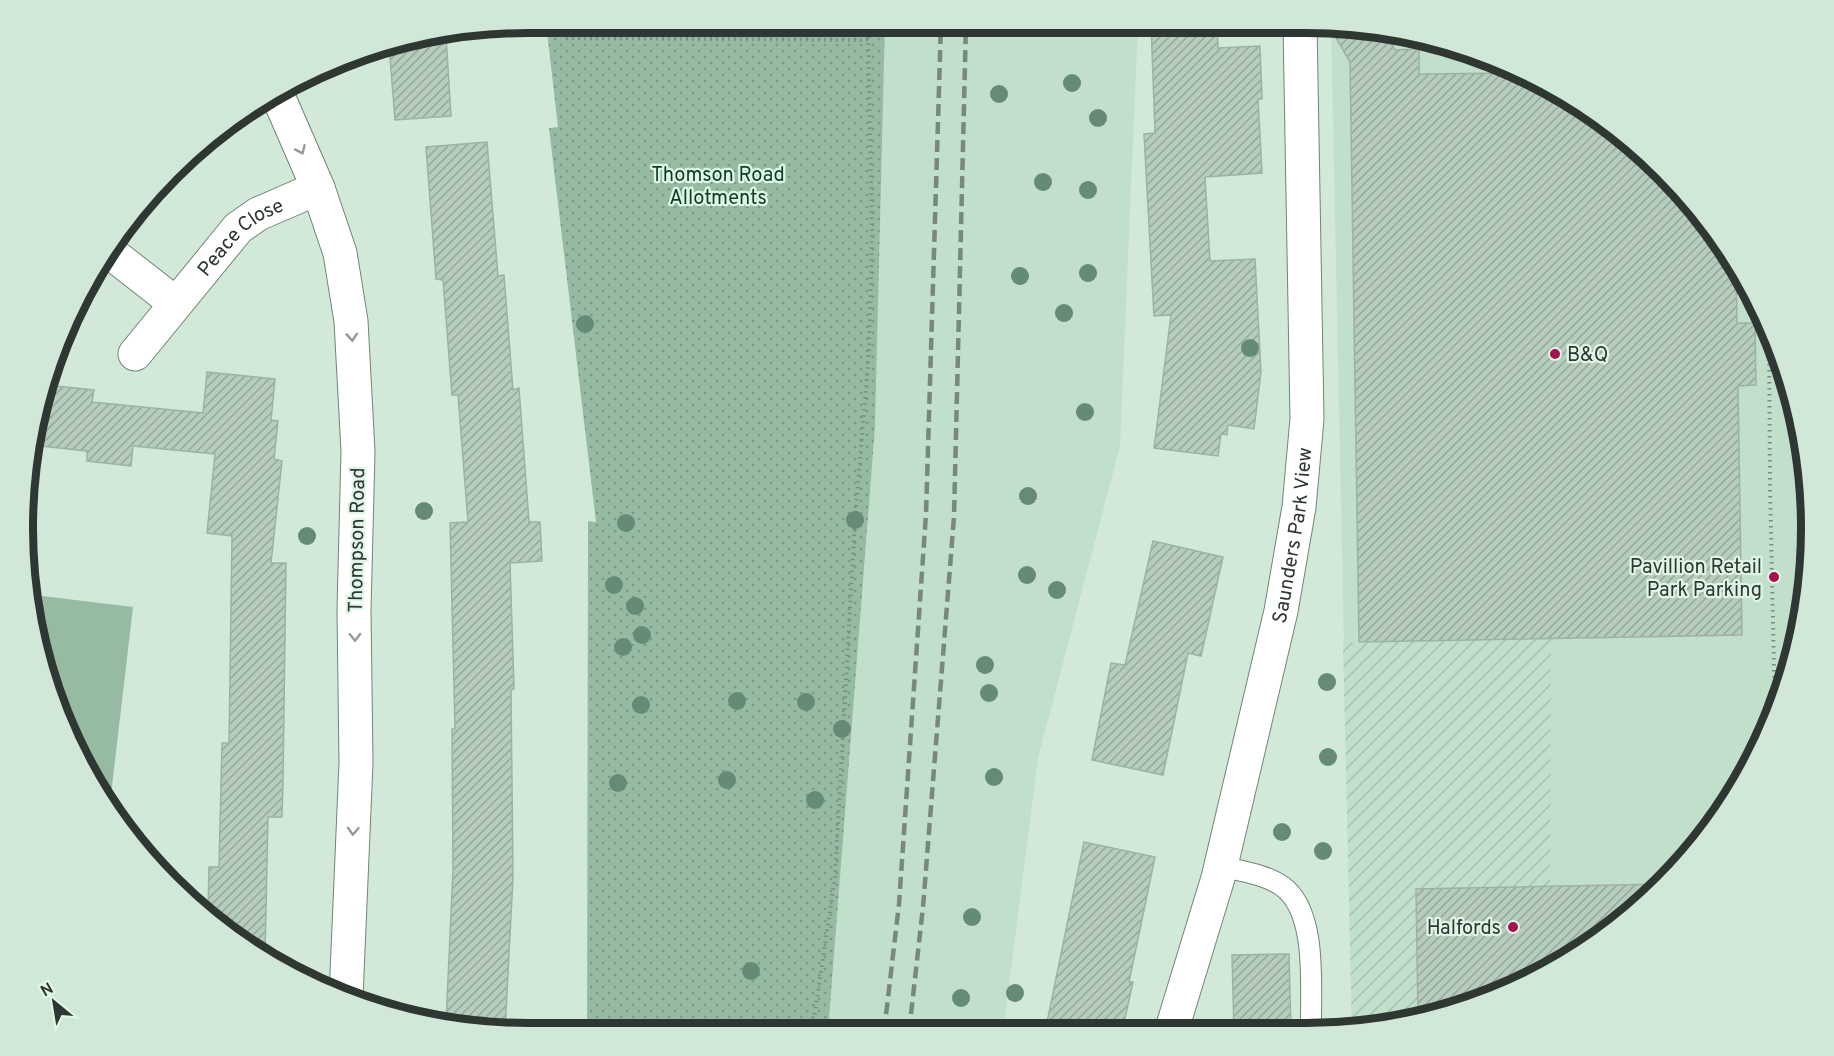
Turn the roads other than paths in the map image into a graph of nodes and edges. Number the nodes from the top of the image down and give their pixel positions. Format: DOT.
graph roads {
  1 [pos="1300,33"];
  2 [pos="279,99"];
  3 [pos="318,188"];
  4 [pos="120,260"];
  5 [pos="175,303"];
  6 [pos="135,354"];
  7 [pos="1220,866"];
  8 [pos="346,988"];
  9 [pos="1174,1023"];
  10 [pos="1311,1023"];
  1 -- 7 [label="street, Saunders Park View"];
  2 -- 3 [label="street, Thompson Road, one-way"];
  3 -- 5 [label="street, Peace Close"];
  3 -- 8 [label="street, Thompson Road, one-way"];
  4 -- 5 [label="street"];
  5 -- 6 [label="street, Peace Close"];
  7 -- 9 [label="street, Saunders Park View"];
  7 -- 10 [label="lane"];
}
